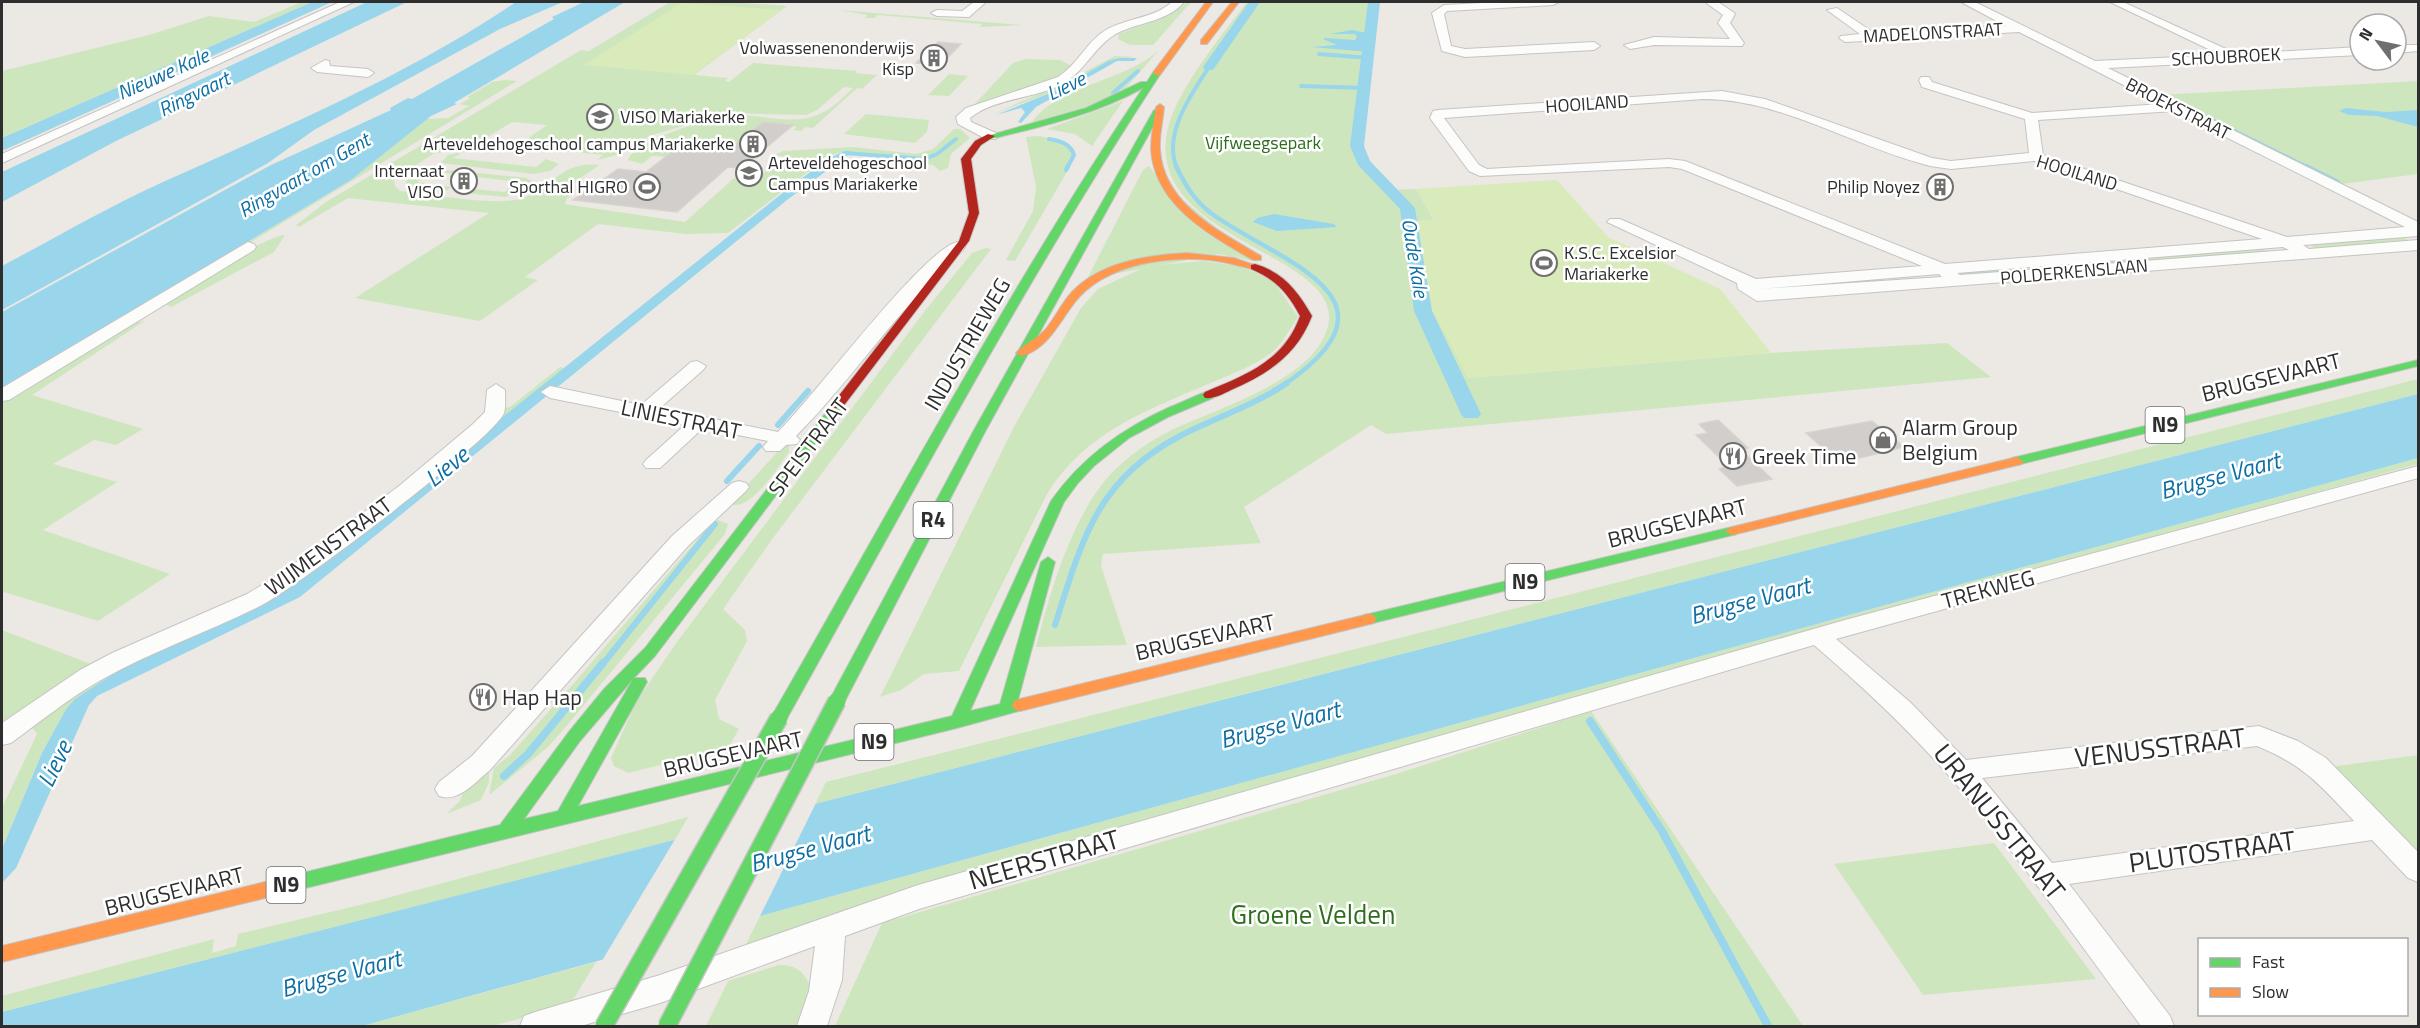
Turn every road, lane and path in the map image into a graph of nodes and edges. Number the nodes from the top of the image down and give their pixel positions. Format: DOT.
graph roads {
  1 [pos="348,2"];
  2 [pos="980,2"];
  3 [pos="1178,2"];
  4 [pos="1209,2"];
  5 [pos="1234,2"];
  6 [pos="1553,2"];
  7 [pos="1711,2"];
  8 [pos="1966,2"];
  9 [pos="2115,2"];
  10 [pos="1833,10"];
  11 [pos="938,13"];
  12 [pos="965,15"];
  13 [pos="983,16"];
  14 [pos="2020,29"];
  15 [pos="1872,37"];
  16 [pos="1845,38"];
  17 [pos="1630,45"];
  18 [pos="1594,46"];
  19 [pos="2348,51"];
  20 [pos="1197,52"];
  21 [pos="2236,56"];
  22 [pos="2093,65"];
  23 [pos="322,69"];
  24 [pos="368,73"];
  25 [pos="1151,80"];
  26 [pos="1922,83"];
  27 [pos="2174,107"];
  28 [pos="2031,117"];
  29 [pos="1056,133"];
  30 [pos="991,136"];
  31 [pos="1087,153"];
  32 [pos="2036,158"];
  33 [pos="2,159"];
  34 [pos="1081,189"];
  35 [pos="1615,222"];
  36 [pos="2417,235"];
  37 [pos="964,241"];
  38 [pos="2287,242"];
  39 [pos="248,247"];
  40 [pos="2306,254"];
  41 [pos="1943,269"];
  42 [pos="1956,281"];
  43 [pos="1753,284"];
  44 [pos="1022,353"];
  45 [pos="2418,363"];
  46 [pos="697,366"];
  47 [pos="496,390"];
  48 [pos="550,392"];
  49 [pos="2,396"];
  50 [pos="644,412"];
  51 [pos="698,423"];
  52 [pos="777,443"];
  53 [pos="811,444"];
  54 [pos="653,464"];
  55 [pos="2418,472"];
  56 [pos="739,487"];
  57 [pos="1074,504"];
  58 [pos="712,509"];
  59 [pos="752,521"];
  60 [pos="1064,523"];
  61 [pos="1819,637"];
  62 [pos="650,652"];
  63 [pos="1007,709"];
  64 [pos="1559,712"];
  65 [pos="957,722"];
  66 [pos="2,736"];
  67 [pos="1960,771"];
  68 [pos="448,789"];
  69 [pos="564,816"];
  70 [pos="2379,828"];
  71 [pos="506,831"];
  72 [pos="2418,870"];
  73 [pos="2046,876"];
  74 [pos="830,930"];
  75 [pos="2,954"];
  76 [pos="535,1026"];
  77 [pos="604,1026"];
  78 [pos="667,1026"];
  79 [pos="812,1026"];
  80 [pos="2159,1026"];
  1 -- 33 [label="street"];
  2 -- 12 [label="street"];
  3 -- 30 [label="street"];
  4 -- 25 [label="main road, INDUSTRIEWEG / R4"];
  5 -- 20 [label="main road"];
  6 -- 18 [label="street"];
  7 -- 17 [label="street"];
  8 -- 14 [label="street, BROEKSTRAAT"];
  9 -- 21 [label="street"];
  10 -- 15 [label="street"];
  11 -- 12 [label="street"];
  12 -- 13 [label="street"];
  14 -- 15 [label="street, MADELONSTRAAT"];
  14 -- 22 [label="street, BROEKSTRAAT"];
  15 -- 16 [label="street, MADELONSTRAAT"];
  19 -- 21 [label="street, SCHOUBROEK"];
  21 -- 22 [label="street, SCHOUBROEK"];
  22 -- 27 [label="street, BROEKSTRAAT"];
  23 -- 24 [label="street"];
  25 -- 30 [label="main road, R4"];
  25 -- 34 [label="main road, INDUSTRIEWEG / R4"];
  26 -- 28 [label="street"];
  27 -- 28 [label="street"];
  27 -- 36 [label="street, BROEKSTRAAT"];
  28 -- 32 [label="street"];
  29 -- 30 [label="main road"];
  30 -- 37 [label="main road, SPEISTRAAT"];
  31 -- 34 [label="main road, R4"];
  32 -- 38 [label="street, HOOILAND"];
  32 -- 41 [label="street, HOOILAND"];
  34 -- 77 [label="main road, INDUSTRIEWEG / R4, bridge"];
  35 -- 43 [label="street, POLDERKENSLAAN"];
  36 -- 38 [label="street, POLDERKENSLAAN"];
  36 -- 40 [label="street, POLDERKENSLAAN"];
  37 -- 52 [label="street, SPEISTRAAT"];
  37 -- 53 [label="main road, SPEISTRAAT"];
  38 -- 40 [label="street"];
  38 -- 41 [label="street, POLDERKENSLAAN"];
  39 -- 49 [label="street"];
  40 -- 42 [label="street, POLDERKENSLAAN"];
  41 -- 42 [label="street, HOOILAND"];
  41 -- 43 [label="street, POLDERKENSLAAN"];
  42 -- 43 [label="street, POLDERKENSLAAN"];
  44 -- 57 [label="main road, R4"];
  44 -- 65 [label="main road"];
  44 -- 78 [label="main road, R4, bridge"];
  45 -- 63 [label="main road, BRUGSEVAART / N9"];
  46 -- 50 [label="street"];
  47 -- 66 [label="street, WIJMENSTRAAT"];
  48 -- 50 [label="street, LINIESTRAAT"];
  50 -- 51 [label="street, LINIESTRAAT"];
  51 -- 52 [label="street, LINIESTRAAT"];
  51 -- 54 [label="street"];
  52 -- 53 [label="street, LINIESTRAAT"];
  53 -- 59 [label="main road, SPEISTRAAT"];
  55 -- 61 [label="street, TREKWEG"];
  56 -- 58 [label="street, SPEISTRAAT"];
  58 -- 59 [label="street"];
  58 -- 68 [label="street, SPEISTRAAT"];
  59 -- 62 [label="main road, SPEISTRAAT"];
  60 -- 63 [label="main road"];
  61 -- 64 [label="street, TREKWEG"];
  61 -- 67 [label="street, URANUSSTRAAT"];
  62 -- 69 [label="main road, SPEISTRAAT"];
  62 -- 71 [label="main road, SPEISTRAAT"];
  63 -- 65 [label="main road, BRUGSEVAART / N9"];
  64 -- 74 [label="street, NEERSTRAAT"];
  65 -- 69 [label="main road, BRUGSEVAART / N9"];
  67 -- 70 [label="street, VENUSSTRAAT"];
  67 -- 73 [label="street, URANUSSTRAAT"];
  69 -- 71 [label="main road, BRUGSEVAART / N9"];
  70 -- 72 [label="street, VENUSSTRAAT"];
  70 -- 73 [label="street, PLUTOSTRAAT"];
  71 -- 75 [label="main road, BRUGSEVAART / N9"];
  73 -- 80 [label="street, URANUSSTRAAT"];
  74 -- 76 [label="street, NEERSTRAAT"];
  74 -- 79 [label="street"];
}
